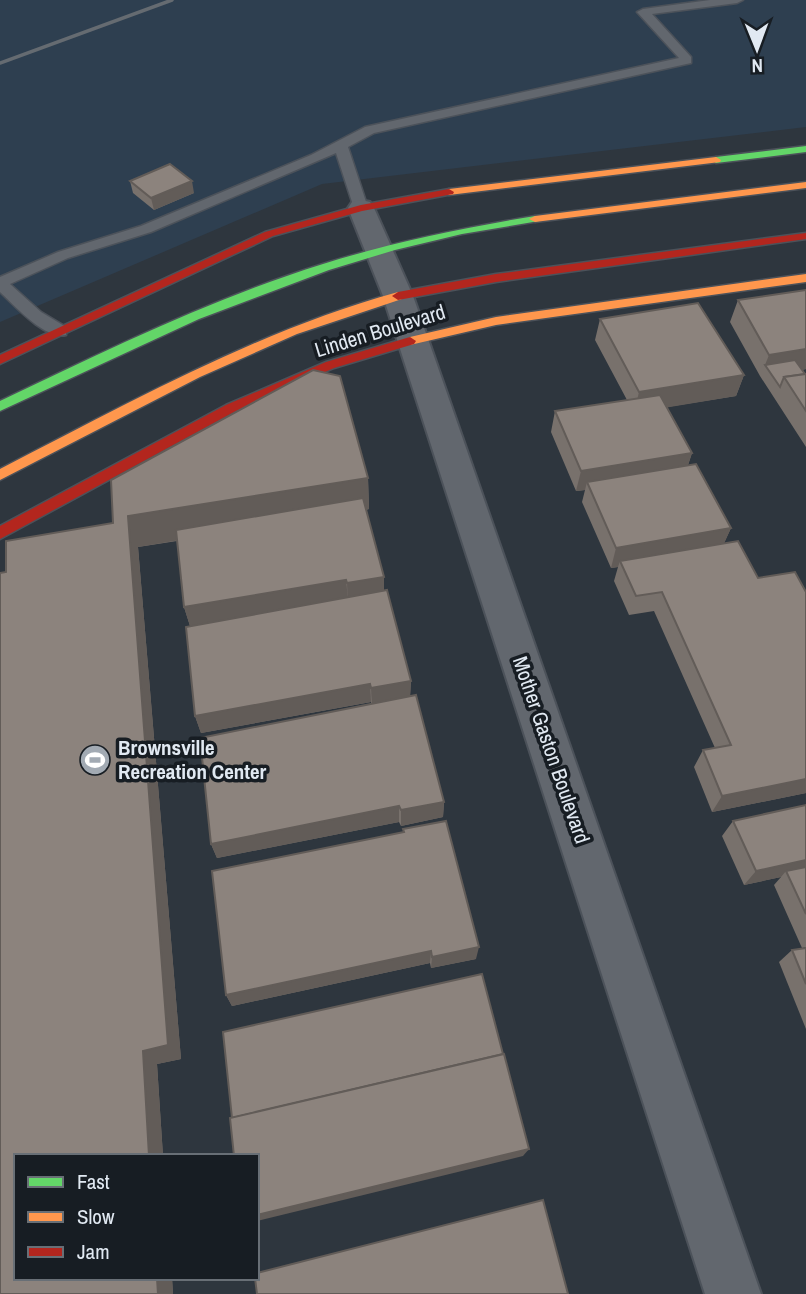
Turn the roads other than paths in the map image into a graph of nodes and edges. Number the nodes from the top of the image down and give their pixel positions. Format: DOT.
graph roads {
  1 [pos="737,0"];
  2 [pos="340,145"];
  3 [pos="806,149"];
  4 [pos="806,185"];
  5 [pos="361,208"];
  6 [pos="806,236"];
  7 [pos="377,249"];
  8 [pos="806,278"];
  9 [pos="398,296"];
  10 [pos="60,331"];
  11 [pos="413,340"];
  12 [pos="0,360"];
  13 [pos="0,406"];
  14 [pos="0,475"];
  15 [pos="0,533"];
  16 [pos="733,1294"];
  1 -- 2 [label="lane"];
  2 -- 5 [label="lane"];
  2 -- 10 [label="lane"];
  3 -- 5 [label="main road"];
  4 -- 7 [label="main road"];
  5 -- 7 [label="street, Mother Gaston Boulevard"];
  5 -- 10 [label="main road"];
  6 -- 9 [label="main road, Linden Boulevard"];
  7 -- 9 [label="street, Mother Gaston Boulevard"];
  7 -- 13 [label="main road"];
  8 -- 11 [label="main road, Linden Boulevard"];
  9 -- 11 [label="street, Mother Gaston Boulevard"];
  9 -- 14 [label="main road, Linden Boulevard"];
  10 -- 12 [label="main road"];
  11 -- 15 [label="main road, Linden Boulevard"];
  11 -- 16 [label="street, Mother Gaston Boulevard"];
}
